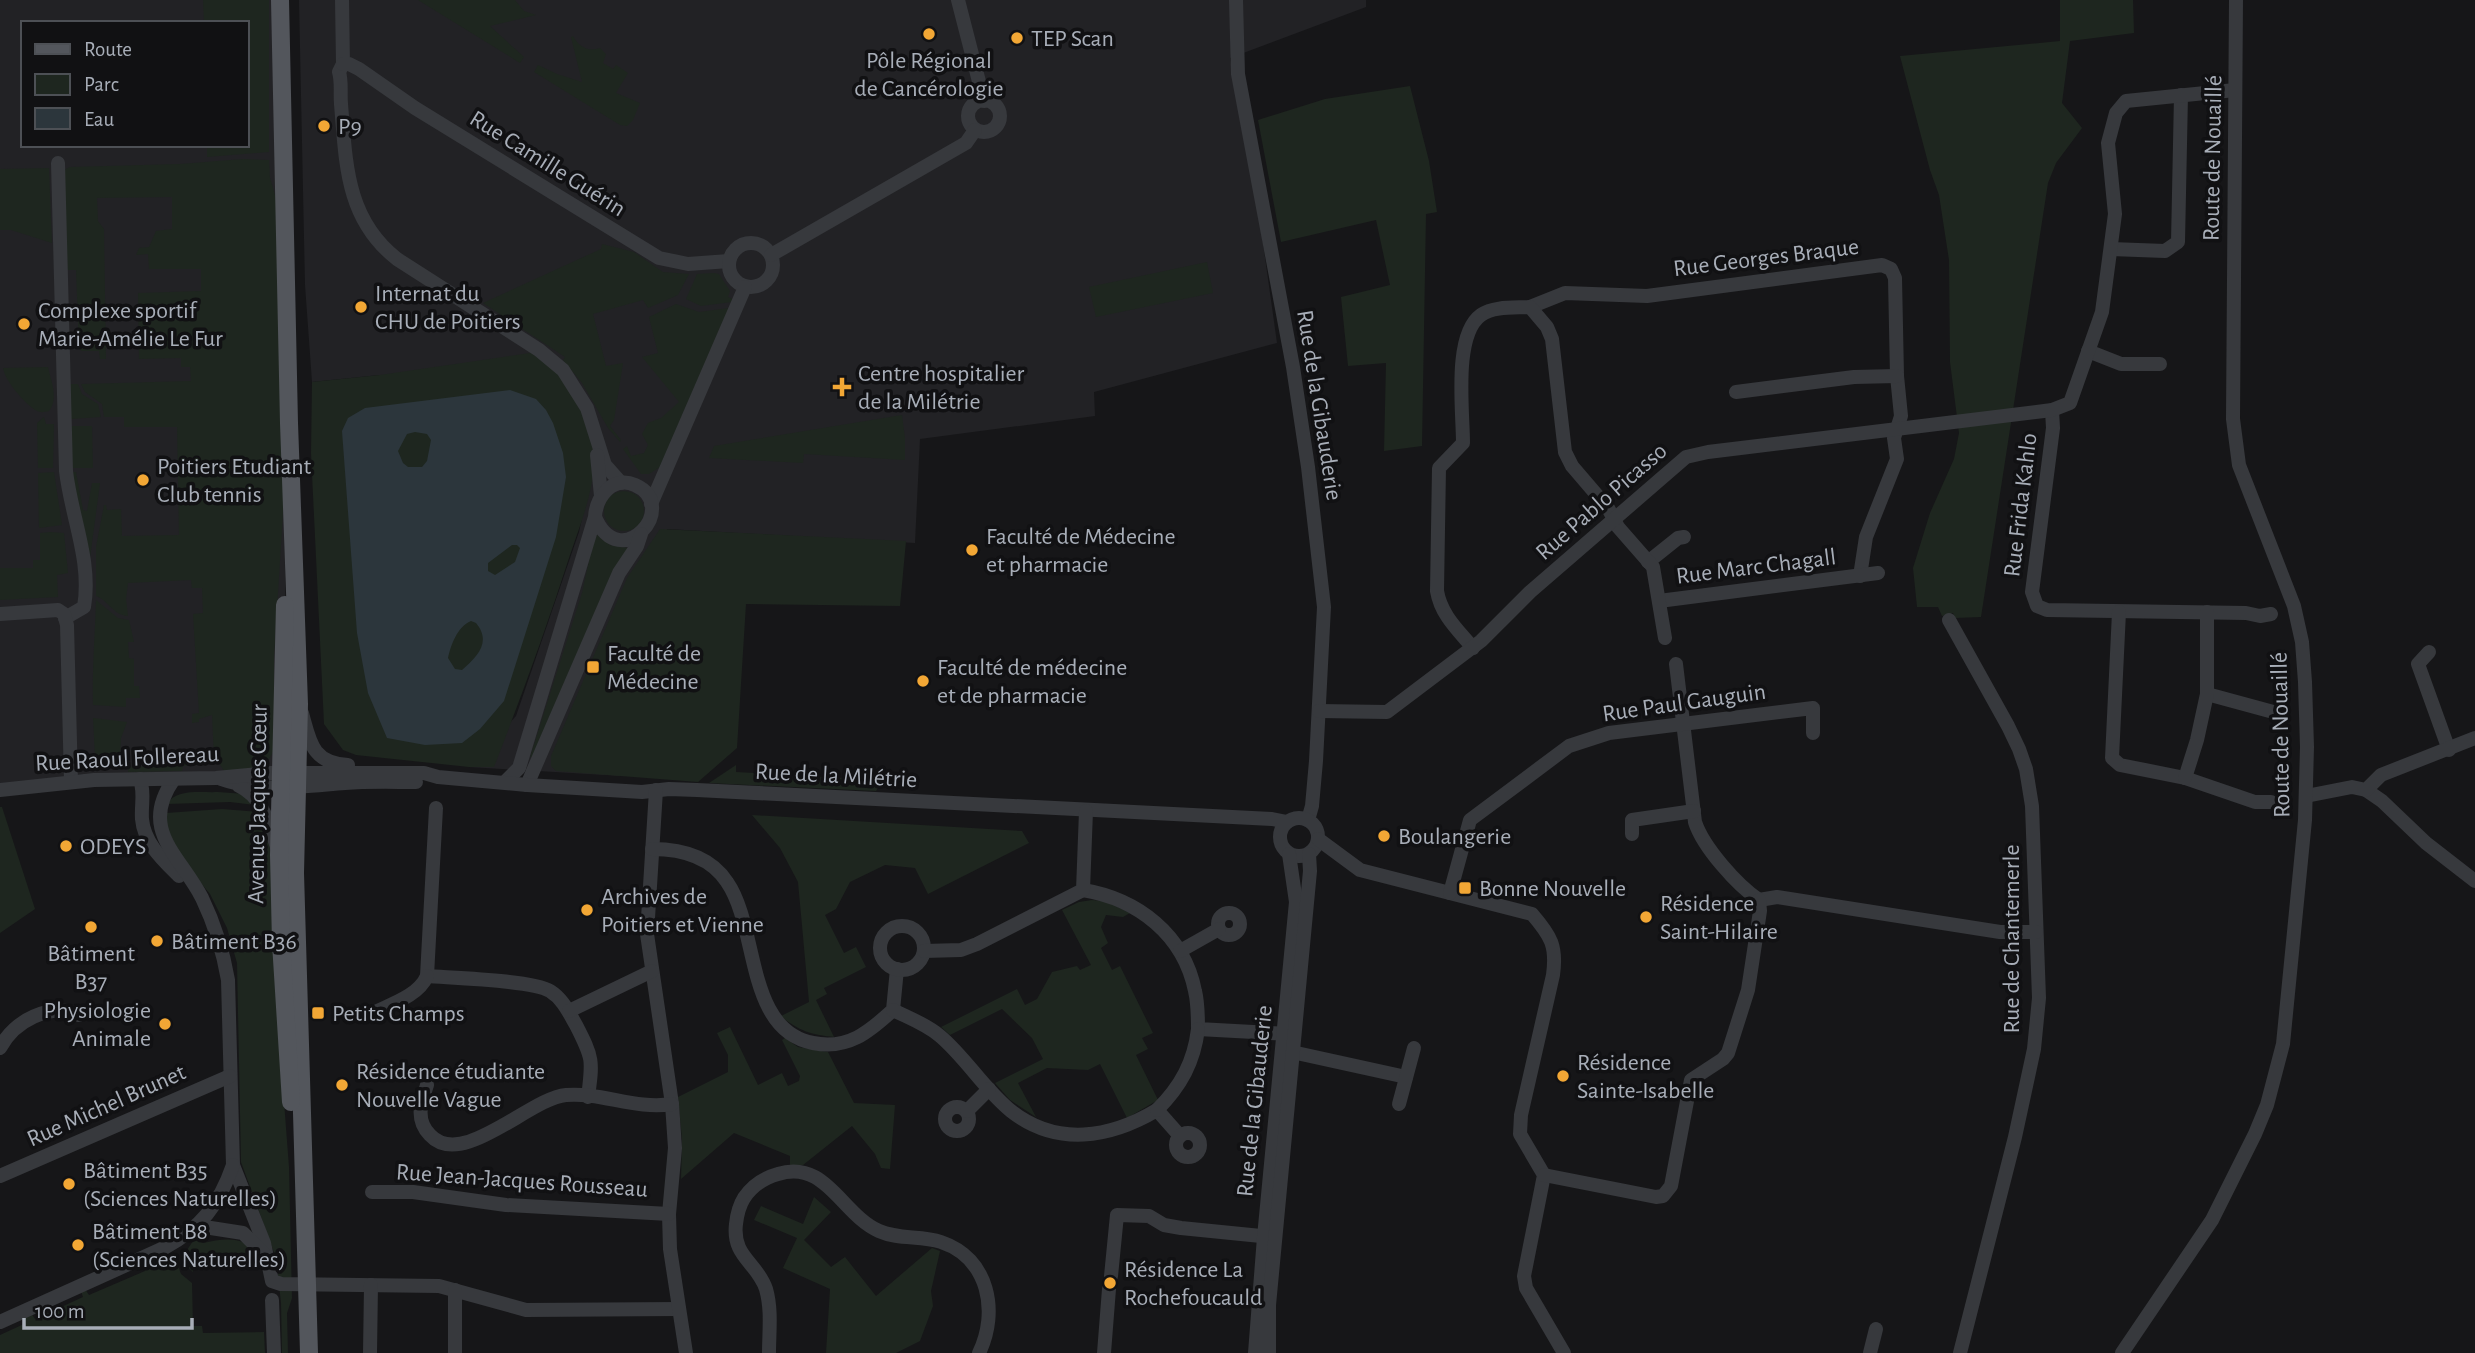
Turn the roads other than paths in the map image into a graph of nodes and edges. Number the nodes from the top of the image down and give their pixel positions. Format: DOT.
graph roads {
  1 [pos="280,0"];
  2 [pos="342,0"];
  3 [pos="958,0"];
  4 [pos="1237,0"];
  5 [pos="2236,0"];
  6 [pos="347,72"];
  7 [pos="2235,90"];
  8 [pos="2181,95"];
  9 [pos="984,101"];
  10 [pos="975,130"];
  11 [pos="58,163"];
  12 [pos="2111,250"];
  13 [pos="771,255"];
  14 [pos="729,261"];
  15 [pos="745,287"];
  16 [pos="1530,307"];
  17 [pos="2088,351"];
  18 [pos="2160,364"];
  19 [pos="1897,376"];
  20 [pos="1736,392"];
  21 [pos="2052,410"];
  22 [pos="289,423"];
  23 [pos="1897,429"];
  24 [pos="595,436"];
  25 [pos="668,465"];
  26 [pos="621,483"];
  27 [pos="638,486"];
  28 [pos="601,496"];
  29 [pos="651,504"];
  30 [pos="596,517"];
  31 [pos="1614,519"];
  32 [pos="641,534"];
  33 [pos="1684,537"];
  34 [pos="1648,562"];
  35 [pos="1878,573"];
  36 [pos="1860,576"];
  37 [pos="1659,601"];
  38 [pos="2119,612"];
  39 [pos="2207,612"];
  40 [pos="0,614"];
  41 [pos="2271,614"];
  42 [pos="65,618"];
  43 [pos="1950,620"];
  44 [pos="1665,638"];
  45 [pos="1473,648"];
  46 [pos="2429,652"];
  47 [pos="1676,664"];
  48 [pos="542,693"];
  49 [pos="2207,694"];
  50 [pos="299,704"];
  51 [pos="1319,711"];
  52 [pos="2277,713"];
  53 [pos="1683,723"];
  54 [pos="1814,733"];
  55 [pos="2475,738"];
  56 [pos="2449,750"];
  57 [pos="390,772"];
  58 [pos="216,778"];
  59 [pos="2185,778"];
  60 [pos="139,779"];
  61 [pos="174,779"];
  62 [pos="289,780"];
  63 [pos="71,781"];
  64 [pos="505,782"];
  65 [pos="438,783"];
  66 [pos="235,784"];
  67 [pos="527,785"];
  68 [pos="0,790"];
  69 [pos="656,790"];
  70 [pos="2366,790"];
  71 [pos="2306,796"];
  72 [pos="2271,802"];
  73 [pos="436,808"];
  74 [pos="1086,811"];
  75 [pos="1693,811"];
  76 [pos="1233,819"];
  77 [pos="1308,820"];
  78 [pos="1287,822"];
  79 [pos="1632,834"];
  80 [pos="1279,837"];
  81 [pos="1318,839"];
  82 [pos="652,849"];
  83 [pos="1289,854"];
  84 [pos="1309,854"];
  85 [pos="279,855"];
  86 [pos="2475,881"];
  87 [pos="1083,890"];
  88 [pos="1450,892"];
  89 [pos="201,895"];
  90 [pos="1759,900"];
  91 [pos="1219,929"];
  92 [pos="2036,932"];
  93 [pos="924,951"];
  94 [pos="1180,951"];
  95 [pos="897,969"];
  96 [pos="652,971"];
  97 [pos="427,976"];
  98 [pos="893,1010"];
  99 [pos="569,1011"];
  100 [pos="79,1014"];
  101 [pos="369,1014"];
  102 [pos="1199,1029"];
  103 [pos="1289,1034"];
  104 [pos="0,1048"];
  105 [pos="1414,1048"];
  106 [pos="1293,1052"];
  107 [pos="230,1076"];
  108 [pos="1406,1077"];
  109 [pos="427,1085"];
  110 [pos="989,1090"];
  111 [pos="588,1097"];
  112 [pos="672,1104"];
  113 [pos="1399,1104"];
  114 [pos="1157,1110"];
  115 [pos="967,1111"];
  116 [pos="1180,1136"];
  117 [pos="233,1165"];
  118 [pos="1544,1175"];
  119 [pos="0,1177"];
  120 [pos="372,1192"];
  121 [pos="669,1214"];
  122 [pos="198,1226"];
  123 [pos="1270,1237"];
  124 [pos="268,1259"];
  125 [pos="302,1284"];
  126 [pos="371,1285"];
  127 [pos="455,1290"];
  128 [pos="272,1300"];
  129 [pos="679,1309"];
  130 [pos="0,1322"];
  131 [pos="1876,1329"];
  132 [pos="274,1353"];
  133 [pos="298,1353"];
  134 [pos="309,1353"];
  135 [pos="370,1353"];
  136 [pos="455,1353"];
  137 [pos="686,1353"];
  138 [pos="769,1353"];
  139 [pos="979,1353"];
  140 [pos="1104,1353"];
  141 [pos="1255,1353"];
  142 [pos="1269,1353"];
  143 [pos="1564,1353"];
  144 [pos="1870,1353"];
  145 [pos="1961,1353"];
  146 [pos="2122,1353"];
  1 -- 22 [label="main road, Avenue Jacques Cœur"];
  2 -- 6 [label="street"];
  3 -- 9 [label="street"];
  4 -- 51 [label="street, Rue de la Gibauderie"];
  5 -- 7 [label="street, Route de Nouaillé"];
  6 -- 14 [label="street, Rue Camille Guérin"];
  6 -- 24 [label="street"];
  7 -- 8 [label="street"];
  7 -- 71 [label="street, Route de Nouaillé"];
  8 -- 12 [label="street"];
  8 -- 12 [label="street"];
  9 -- 10 [label="street"];
  9 -- 10 [label="street"];
  10 -- 13 [label="street"];
  11 -- 42 [label="street"];
  12 -- 17 [label="street"];
  13 -- 14 [label="street"];
  13 -- 15 [label="street"];
  14 -- 15 [label="street"];
  15 -- 25 [label="street"];
  16 -- 19 [label="street, Rue Georges Braque"];
  16 -- 31 [label="street, Rue Marc Chagall"];
  16 -- 45 [label="street"];
  17 -- 18 [label="street"];
  17 -- 21 [label="street"];
  19 -- 20 [label="street"];
  19 -- 23 [label="street, Rue Georges Braque"];
  21 -- 23 [label="street, Rue Pablo Picasso"];
  21 -- 38 [label="street, Rue Frida Kahlo"];
  22 -- 50 [label="main road, Avenue Jacques Cœur"];
  22 -- 62 [label="main road, Avenue Jacques Cœur"];
  23 -- 31 [label="street, Rue Pablo Picasso"];
  23 -- 36 [label="street, Rue Marc Chagall"];
  24 -- 26 [label="street"];
  24 -- 28 [label="street"];
  25 -- 27 [label="street"];
  25 -- 29 [label="street"];
  26 -- 27 [label="street"];
  26 -- 28 [label="street"];
  27 -- 29 [label="street"];
  28 -- 30 [label="street"];
  29 -- 32 [label="street"];
  30 -- 32 [label="street"];
  30 -- 48 [label="street"];
  31 -- 34 [label="street, Rue Marc Chagall"];
  31 -- 45 [label="street, Rue Pablo Picasso"];
  32 -- 67 [label="street"];
  33 -- 34 [label="street"];
  34 -- 37 [label="street, Rue Marc Chagall"];
  35 -- 36 [label="street, Rue Marc Chagall"];
  36 -- 37 [label="street, Rue Marc Chagall"];
  37 -- 44 [label="street, Rue Marc Chagall"];
  38 -- 39 [label="street, Rue Frida Kahlo"];
  38 -- 59 [label="street"];
  39 -- 41 [label="street, Rue Frida Kahlo"];
  39 -- 49 [label="street"];
  40 -- 42 [label="street"];
  42 -- 63 [label="street"];
  43 -- 92 [label="street, Rue de Chantemerle"];
  45 -- 51 [label="street, Rue Pablo Picasso"];
  46 -- 56 [label="street"];
  47 -- 53 [label="street"];
  48 -- 64 [label="street"];
  48 -- 67 [label="street"];
  49 -- 52 [label="street"];
  49 -- 59 [label="street"];
  50 -- 57 [label="street"];
  50 -- 62 [label="main road, Avenue Jacques Cœur"];
  51 -- 77 [label="street, Rue de la Gibauderie"];
  53 -- 54 [label="street, Rue Paul Gauguin"];
  53 -- 75 [label="street"];
  53 -- 88 [label="street, Rue Paul Gauguin"];
  55 -- 56 [label="street"];
  56 -- 70 [label="street"];
  57 -- 62 [label="street, Rue de la Milétrie"];
  57 -- 65 [label="street, Rue de la Milétrie"];
  58 -- 61 [label="street, Rue Raoul Follereau"];
  58 -- 62 [label="street, Rue Raoul Follereau"];
  58 -- 66 [label="street"];
  59 -- 72 [label="street"];
  60 -- 61 [label="street, Rue Raoul Follereau"];
  60 -- 63 [label="street, Rue Raoul Follereau"];
  60 -- 89 [label="street"];
  61 -- 89 [label="street"];
  62 -- 65 [label="street, Rue de la Milétrie"];
  62 -- 66 [label="street"];
  62 -- 85 [label="main road, Avenue Jacques Cœur"];
  62 -- 125 [label="main road, Avenue Jacques Cœur"];
  63 -- 68 [label="street, Rue Raoul Follereau"];
  64 -- 65 [label="street, Rue de la Milétrie"];
  64 -- 67 [label="street, Rue de la Milétrie"];
  66 -- 85 [label="street"];
  67 -- 69 [label="street, Rue de la Milétrie"];
  69 -- 74 [label="street, Rue de la Milétrie"];
  69 -- 82 [label="street"];
  70 -- 71 [label="street"];
  70 -- 86 [label="street"];
  71 -- 146 [label="street, Route de Nouaillé"];
  73 -- 97 [label="street"];
  74 -- 76 [label="street, Rue de la Milétrie"];
  74 -- 87 [label="street"];
  75 -- 79 [label="street"];
  75 -- 90 [label="street"];
  76 -- 78 [label="street, Rue de la Milétrie"];
  76 -- 80 [label="street, Rue de la Milétrie"];
  77 -- 78 [label="street"];
  77 -- 81 [label="street"];
  78 -- 80 [label="street"];
  80 -- 83 [label="street"];
  81 -- 84 [label="street"];
  81 -- 88 [label="street"];
  82 -- 96 [label="street"];
  82 -- 98 [label="street"];
  83 -- 84 [label="street"];
  83 -- 103 [label="street, Rue de la Gibauderie"];
  84 -- 103 [label="street, Rue de la Gibauderie"];
  85 -- 125 [label="main road, Avenue Jacques Cœur"];
  87 -- 93 [label="street"];
  87 -- 94 [label="street"];
  88 -- 118 [label="street"];
  89 -- 107 [label="street"];
  90 -- 92 [label="street"];
  90 -- 118 [label="street"];
  91 -- 94 [label="street"];
  92 -- 145 [label="street, Rue de Chantemerle"];
  93 -- 95 [label="street"];
  93 -- 95 [label="street"];
  94 -- 102 [label="street"];
  95 -- 98 [label="street"];
  96 -- 99 [label="street"];
  96 -- 112 [label="street"];
  97 -- 99 [label="street"];
  97 -- 101 [label="street"];
  98 -- 110 [label="street"];
  99 -- 111 [label="street"];
  100 -- 104 [label="street"];
  102 -- 103 [label="street"];
  102 -- 114 [label="street"];
  103 -- 106 [label="street, Rue de la Gibauderie"];
  103 -- 123 [label="street, Rue de la Gibauderie"];
  105 -- 108 [label="street"];
  106 -- 108 [label="street"];
  106 -- 123 [label="street, Rue de la Gibauderie"];
  107 -- 117 [label="street"];
  107 -- 119 [label="street, Rue Michel Brunet"];
  108 -- 113 [label="street"];
  109 -- 111 [label="street"];
  110 -- 114 [label="street"];
  110 -- 115 [label="street"];
  111 -- 112 [label="street"];
  112 -- 121 [label="street"];
  114 -- 116 [label="street"];
  117 -- 122 [label="street"];
  117 -- 124 [label="street"];
  118 -- 143 [label="street"];
  120 -- 121 [label="street, Rue Jean-Jacques Rousseau"];
  121 -- 129 [label="street"];
  122 -- 124 [label="street"];
  122 -- 130 [label="street"];
  123 -- 140 [label="street"];
  123 -- 141 [label="street, Rue de la Gibauderie"];
  123 -- 142 [label="street, Rue de la Gibauderie"];
  124 -- 125 [label="street"];
  125 -- 126 [label="street"];
  125 -- 133 [label="main road, Avenue Jacques Cœur"];
  125 -- 134 [label="main road, Avenue Jacques Cœur"];
  126 -- 127 [label="street"];
  126 -- 135 [label="street"];
  127 -- 129 [label="street"];
  127 -- 136 [label="street"];
  128 -- 132 [label="street"];
  129 -- 137 [label="street"];
  131 -- 144 [label="street"];
  138 -- 139 [label="street"];
}
